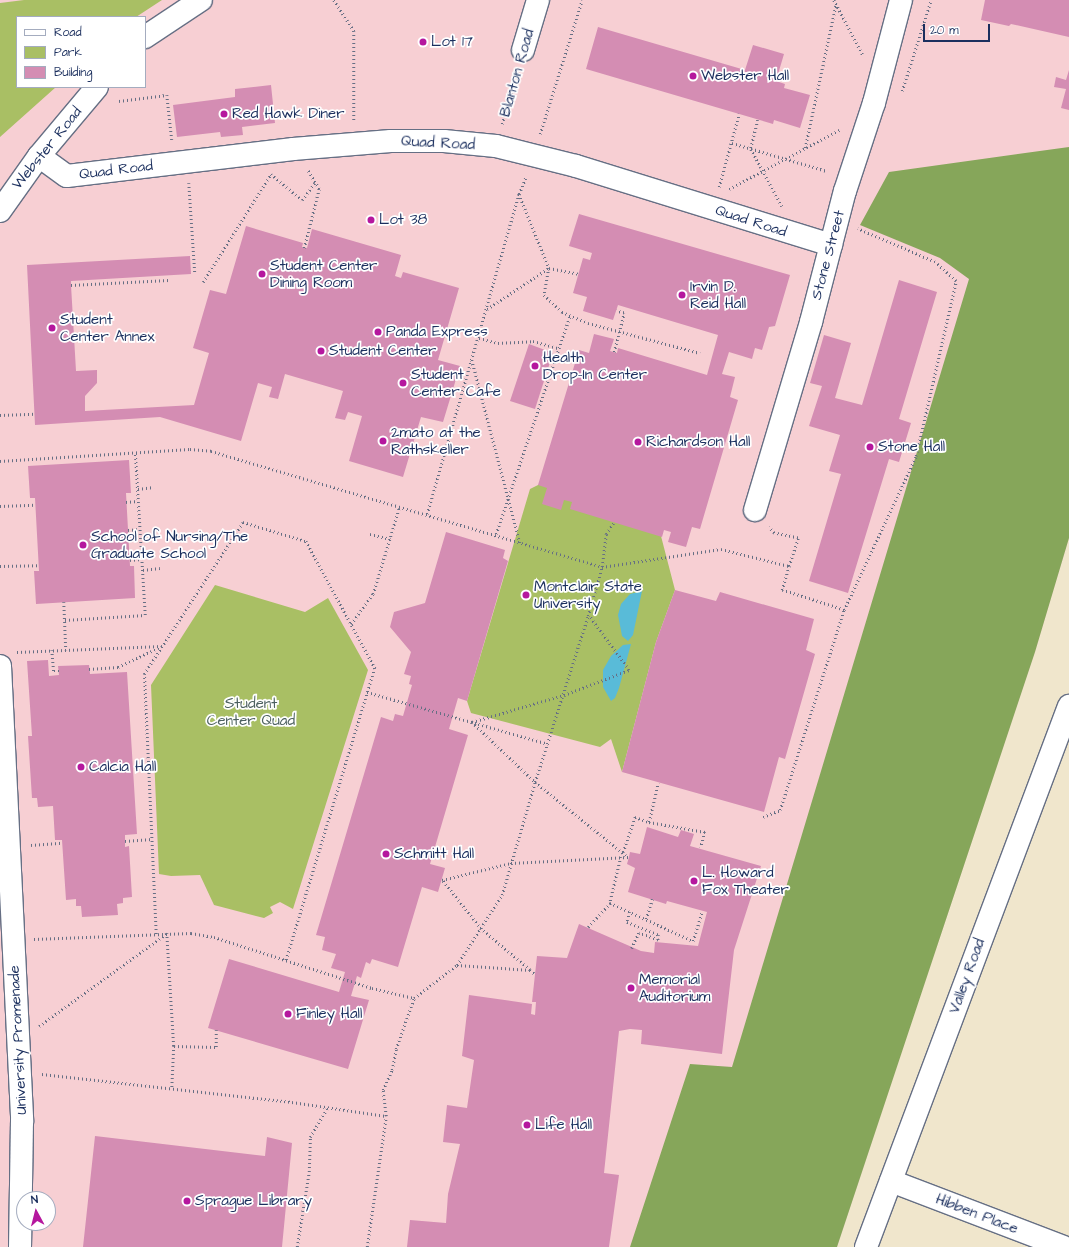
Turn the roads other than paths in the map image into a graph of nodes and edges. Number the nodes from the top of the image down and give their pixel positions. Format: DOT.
graph roads {
  1 [pos="201,0"];
  2 [pos="538,0"];
  3 [pos="901,0"];
  4 [pos="146,36"];
  5 [pos="523,50"];
  6 [pos="96,88"];
  7 [pos="39,156"];
  8 [pos="0,211"];
  9 [pos="831,245"];
  10 [pos="755,510"];
  11 [pos="8,659"];
  12 [pos="1069,706"];
  13 [pos="891,1181"];
  14 [pos="20,1247"];
  15 [pos="866,1247"];
  16 [pos="1064,1247"];
  1 -- 4 [label="street"];
  2 -- 5 [label="street, Blanton Road"];
  3 -- 9 [label="street, Stone Street"];
  6 -- 7 [label="street, Webster Road"];
  7 -- 8 [label="street, Webster Road"];
  7 -- 9 [label="street, Quad Road"];
  9 -- 10 [label="street, Stone Street"];
  11 -- 14 [label="street, University Promenade"];
  12 -- 13 [label="street, Valley Road"];
  13 -- 15 [label="street, Valley Road"];
  13 -- 16 [label="street, Hibben Place"];
}
